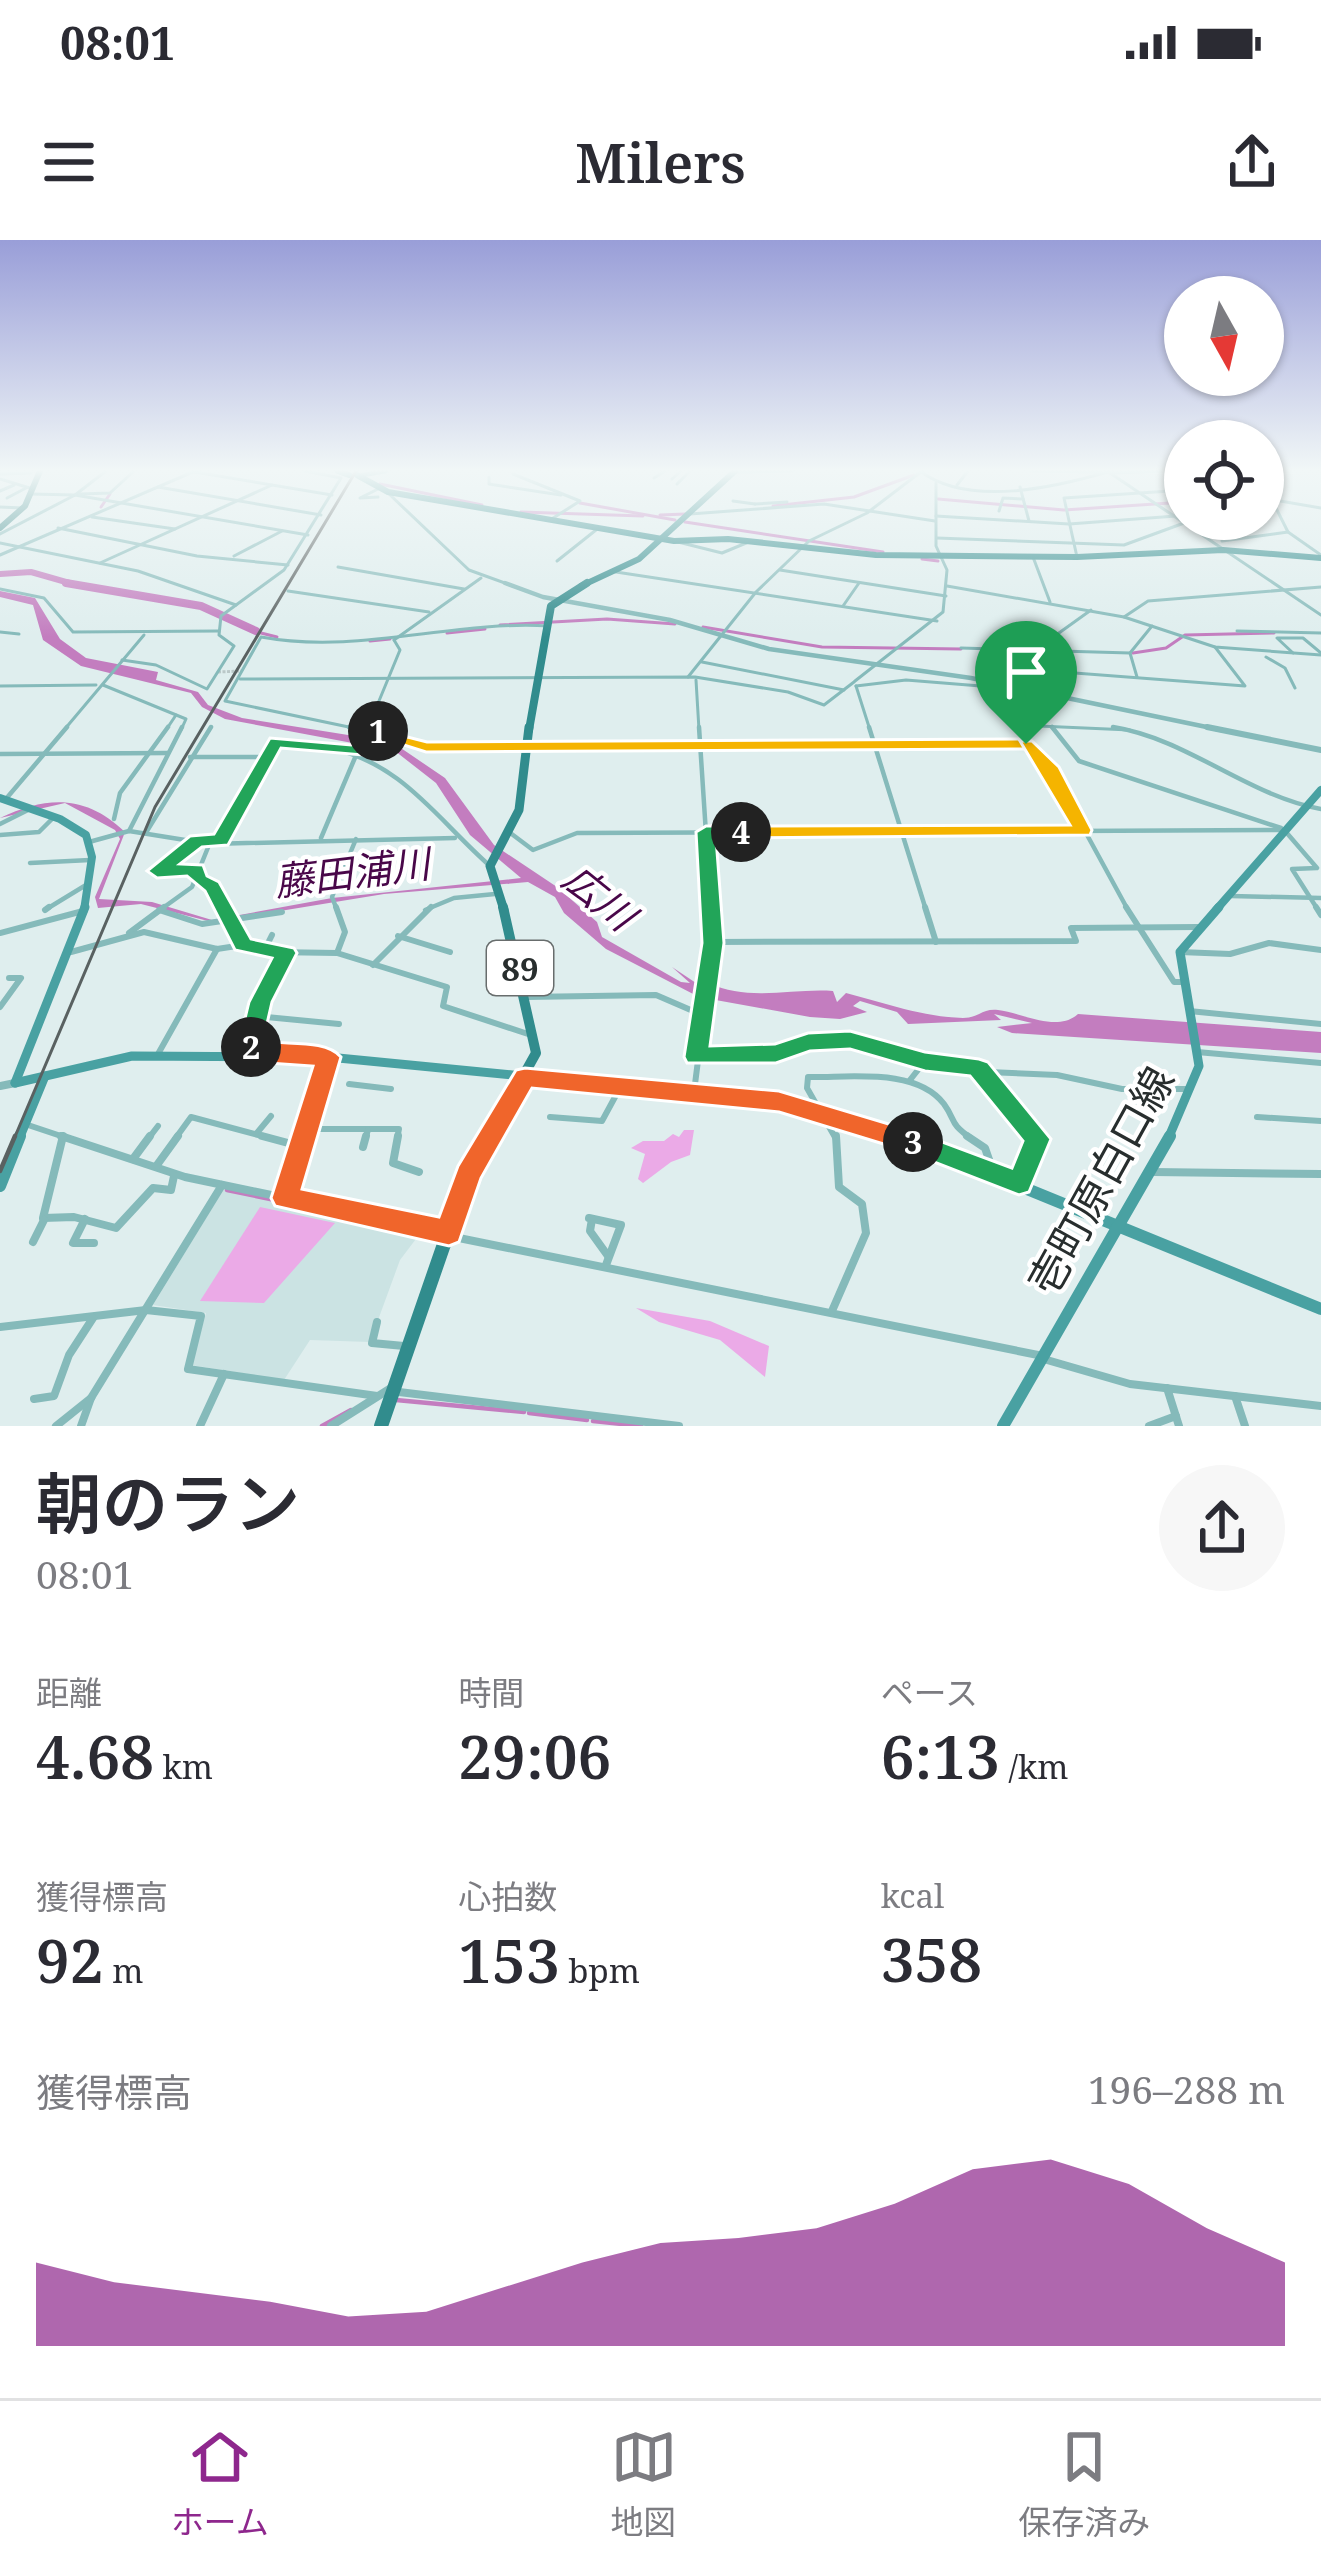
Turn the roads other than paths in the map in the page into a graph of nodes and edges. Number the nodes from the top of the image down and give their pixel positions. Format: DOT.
graph roads {
  1 [pos="62,526"];
  2 [pos="157,526"];
  3 [pos="181,526"];
  4 [pos="253,526"];
  5 [pos="313,526"];
  6 [pos="426,526"];
  7 [pos="577,526"];
  8 [pos="676,526"];
  9 [pos="843,526"];
  10 [pos="936,526"];
  11 [pos="1070,526"];
  12 [pos="1285,526"];
  13 [pos="58,528"];
  14 [pos="175,529"];
  15 [pos="596,530"];
  16 [pos="1164,530"];
  17 [pos="282,531"];
  18 [pos="1288,532"];
  19 [pos="308,535"];
  20 [pos="937,538"];
  21 [pos="661,540"];
  22 [pos="751,541"];
  23 [pos="1219,541"];
  24 [pos="0,542"];
  25 [pos="677,542"];
  26 [pos="1073,542"];
  27 [pos="143,543"];
  28 [pos="18,544"];
  29 [pos="1124,545"];
  30 [pos="801,550"];
  31 [pos="1231,550"];
  32 [pos="0,555"];
  33 [pos="901,555"];
  34 [pos="940,555"];
  35 [pos="1125,556"];
  36 [pos="1321,556"];
  37 [pos="1033,557"];
  38 [pos="1077,557"];
  39 [pos="230,559"];
  40 [pos="930,560"];
  41 [pos="557,561"];
  42 [pos="100,563"];
  43 [pos="288,565"];
  44 [pos="338,567"];
  45 [pos="780,570"];
  46 [pos="616,572"];
  47 [pos="482,578"];
  48 [pos="859,583"];
  49 [pos="947,586"];
  50 [pos="1321,587"];
  51 [pos="0,589"];
  52 [pos="464,589"];
  53 [pos="1285,589"];
  54 [pos="288,591"];
  55 [pos="756,592"];
  56 [pos="946,596"];
  57 [pos="556,601"];
  58 [pos="1051,602"];
  59 [pos="236,605"];
  60 [pos="843,606"];
  61 [pos="1091,610"];
  62 [pos="429,613"];
  63 [pos="1321,615"];
  64 [pos="1124,616"];
  65 [pos="937,621"];
  66 [pos="549,626"];
  67 [pos="1152,626"];
  68 [pos="0,632"];
  69 [pos="146,632"];
  70 [pos="219,632"];
  71 [pos="1237,632"];
  72 [pos="722,633"];
  73 [pos="1321,633"];
  74 [pos="19,634"];
  75 [pos="394,640"];
  76 [pos="1215,647"];
  77 [pos="961,648"];
  78 [pos="1035,651"];
  79 [pos="1130,653"];
  80 [pos="1261,654"];
  81 [pos="1294,654"];
  82 [pos="1321,654"];
  83 [pos="120,661"];
  84 [pos="700,662"];
  85 [pos="873,666"];
  86 [pos="1027,668"];
  87 [pos="692,677"];
  88 [pos="1137,677"];
  89 [pos="535,678"];
  90 [pos="240,679"];
  91 [pos="389,679"];
  92 [pos="991,683"];
  93 [pos="100,684"];
  94 [pos="855,684"];
  95 [pos="0,686"];
  96 [pos="1295,688"];
  97 [pos="844,689"];
  98 [pos="176,715"];
  99 [pos="1016,725"];
  100 [pos="211,726"];
  101 [pos="1052,726"];
  102 [pos="366,731"];
  103 [pos="1026,744"];
  104 [pos="701,746"];
  105 [pos="874,746"];
  106 [pos="527,747"];
  107 [pos="357,750"];
  108 [pos="1321,750"];
  109 [pos="149,753"];
  110 [pos="168,753"];
  111 [pos="0,754"];
  112 [pos="44,754"];
  113 [pos="266,757"];
  114 [pos="190,758"];
  115 [pos="1321,790"];
  116 [pos="2,802"];
  117 [pos="1306,807"];
  118 [pos="1321,808"];
  119 [pos="28,809"];
  120 [pos="53,818"];
  121 [pos="114,819"];
  122 [pos="0,824"];
  123 [pos="129,830"];
  124 [pos="1083,830"];
  125 [pos="147,831"];
  126 [pos="1286,831"];
  127 [pos="706,832"];
  128 [pos="903,832"];
  129 [pos="508,834"];
  130 [pos="0,836"];
  131 [pos="455,838"];
  132 [pos="320,839"];
  133 [pos="356,839"];
  134 [pos="221,840"];
  135 [pos="197,841"];
  136 [pos="89,842"];
  137 [pos="210,844"];
  138 [pos="90,860"];
  139 [pos="30,862"];
  140 [pos="490,863"];
  141 [pos="196,870"];
  142 [pos="197,880"];
  143 [pos="91,883"];
  144 [pos="500,894"];
  145 [pos="1231,896"];
  146 [pos="1311,896"];
  147 [pos="1321,898"];
  148 [pos="44,910"];
  149 [pos="88,910"];
  150 [pos="159,910"];
  151 [pos="282,912"];
  152 [pos="1321,915"];
  153 [pos="229,922"];
  154 [pos="1136,926"];
  155 [pos="1201,927"];
  156 [pos="0,933"];
  157 [pos="129,933"];
  158 [pos="272,935"];
  159 [pos="398,936"];
  160 [pos="936,942"];
  161 [pos="713,943"];
  162 [pos="243,945"];
  163 [pos="217,949"];
  164 [pos="1321,950"];
  165 [pos="264,951"];
  166 [pos="71,952"];
  167 [pos="450,952"];
  168 [pos="1180,952"];
  169 [pos="286,953"];
  170 [pos="337,953"];
  171 [pos="373,965"];
  172 [pos="8,978"];
  173 [pos="1184,982"];
  174 [pos="526,997"];
  175 [pos="0,1007"];
  176 [pos="700,1014"];
  177 [pos="1190,1014"];
  178 [pos="256,1016"];
  179 [pos="339,1024"];
  180 [pos="1321,1024"];
  181 [pos="533,1036"];
  182 [pos="1197,1050"];
  183 [pos="250,1054"];
  184 [pos="158,1055"];
  185 [pos="328,1057"];
  186 [pos="696,1057"];
  187 [pos="925,1061"];
  188 [pos="1321,1063"];
  189 [pos="979,1069"];
  190 [pos="46,1075"];
  191 [pos="525,1078"];
  192 [pos="910,1080"];
  193 [pos="15,1083"];
  194 [pos="349,1084"];
  195 [pos="621,1085"];
  196 [pos="0,1086"];
  197 [pos="391,1089"];
  198 [pos="1193,1089"];
  199 [pos="694,1092"];
  200 [pos="826,1112"];
  201 [pos="271,1116"];
  202 [pos="550,1117"];
  203 [pos="1257,1117"];
  204 [pos="1321,1120"];
  205 [pos="25,1124"];
  206 [pos="158,1126"];
  207 [pos="368,1130"];
  208 [pos="256,1134"];
  209 [pos="63,1136"];
  210 [pos="304,1143"];
  211 [pos="363,1147"];
  212 [pos="133,1160"];
  213 [pos="156,1167"];
  214 [pos="993,1171"];
  215 [pos="419,1172"];
  216 [pos="1152,1172"];
  217 [pos="175,1173"];
  218 [pos="1321,1174"];
  219 [pos="1019,1183"];
  220 [pos="222,1185"];
  221 [pos="0,1186"];
  222 [pos="285,1198"];
  223 [pos="44,1218"];
  224 [pos="85,1219"];
  225 [pos="1119,1228"];
  226 [pos="448,1234"];
  227 [pos="33,1242"];
  228 [pos="94,1243"];
  229 [pos="607,1260"];
  230 [pos="1321,1309"];
  231 [pos="146,1310"];
  232 [pos="832,1311"];
  233 [pos="95,1316"];
  234 [pos="377,1322"];
  235 [pos="0,1327"];
  236 [pos="410,1347"];
  237 [pos="1042,1357"];
  238 [pos="224,1374"];
  239 [pos="394,1388"];
  240 [pos="1167,1388"];
  241 [pos="377,1396"];
  242 [pos="1234,1396"];
  243 [pos="34,1399"];
  244 [pos="92,1399"];
  245 [pos="1321,1406"];
  246 [pos="1177,1421"];
  247 [pos="56,1426"];
  248 [pos="82,1426"];
  249 [pos="200,1426"];
  250 [pos="332,1426"];
  251 [pos="381,1426"];
  252 [pos="679,1426"];
  253 [pos="1003,1426"];
  254 [pos="1149,1426"];
  255 [pos="1246,1426"];
  1 -- 13 [label="street"];
  2 -- 14 [label="street"];
  3 -- 14 [label="street"];
  4 -- 17 [label="street"];
  5 -- 19 [label="street"];
  6 -- 47 [label="street"];
  7 -- 15 [label="main road"];
  8 -- 21 [label="main road"];
  9 -- 30 [label="street"];
  10 -- 20 [label="street"];
  11 -- 26 [label="street"];
  12 -- 18 [label="street"];
  13 -- 27 [label="street"];
  13 -- 28 [label="street"];
  14 -- 27 [label="street"];
  15 -- 21 [label="main road"];
  15 -- 41 [label="street"];
  16 -- 29 [label="street"];
  17 -- 19 [label="street"];
  17 -- 39 [label="street"];
  18 -- 23 [label="street"];
  18 -- 36 [label="street"];
  19 -- 43 [label="street"];
  20 -- 26 [label="street"];
  20 -- 34 [label="street"];
  21 -- 25 [label="main road"];
  21 -- 46 [label="main road"];
  22 -- 25 [label="main road"];
  22 -- 25 [label="street"];
  22 -- 30 [label="main road"];
  23 -- 31 [label="street"];
  24 -- 28 [label="street"];
  26 -- 29 [label="street"];
  26 -- 38 [label="street"];
  27 -- 39 [label="street"];
  27 -- 42 [label="street"];
  28 -- 32 [label="street"];
  28 -- 42 [label="street"];
  29 -- 35 [label="street"];
  30 -- 33 [label="main road"];
  30 -- 45 [label="street"];
  31 -- 35 [label="main road"];
  31 -- 36 [label="main road"];
  31 -- 53 [label="street"];
  33 -- 34 [label="main road"];
  33 -- 40 [label="street"];
  34 -- 37 [label="main road"];
  34 -- 49 [label="street"];
  35 -- 38 [label="main road"];
  37 -- 38 [label="main road"];
  37 -- 58 [label="street"];
  39 -- 43 [label="street"];
  42 -- 59 [label="street"];
  43 -- 59 [label="street"];
  44 -- 52 [label="street"];
  45 -- 48 [label="street"];
  45 -- 55 [label="street"];
  46 -- 55 [label="street"];
  46 -- 57 [label="main road"];
  47 -- 52 [label="street"];
  47 -- 57 [label="street"];
  48 -- 56 [label="street"];
  48 -- 60 [label="street"];
  49 -- 56 [label="street"];
  49 -- 58 [label="street"];
  50 -- 53 [label="street"];
  51 -- 69 [label="street"];
  52 -- 62 [label="street"];
  53 -- 63 [label="street"];
  53 -- 64 [label="street"];
  54 -- 62 [label="street"];
  55 -- 60 [label="street"];
  55 -- 72 [label="street"];
  56 -- 65 [label="street"];
  57 -- 66 [label="main road"];
  57 -- 72 [label="street"];
  58 -- 61 [label="street"];
  59 -- 70 [label="street"];
  60 -- 65 [label="street"];
  61 -- 64 [label="street"];
  61 -- 78 [label="street"];
  62 -- 75 [label="street"];
  64 -- 67 [label="street"];
  65 -- 85 [label="street"];
  66 -- 75 [label="street"];
  66 -- 89 [label="main road"];
  67 -- 76 [label="street"];
  67 -- 79 [label="street"];
  68 -- 74 [label="street"];
  69 -- 70 [label="street"];
  69 -- 83 [label="street"];
  70 -- 83 [label="street"];
  71 -- 73 [label="street"];
  72 -- 84 [label="street"];
  72 -- 85 [label="street"];
  75 -- 90 [label="street"];
  75 -- 91 [label="street"];
  76 -- 80 [label="street"];
  76 -- 88 [label="street"];
  77 -- 78 [label="street"];
  78 -- 79 [label="street"];
  78 -- 86 [label="street"];
  79 -- 88 [label="street"];
  80 -- 81 [label="street"];
  80 -- 96 [label="street"];
  81 -- 82 [label="street"];
  81 -- 82 [label="street"];
  83 -- 93 [label="street"];
  84 -- 87 [label="street"];
  84 -- 97 [label="street"];
  85 -- 92 [label="street"];
  85 -- 94 [label="street"];
  86 -- 88 [label="street"];
  86 -- 92 [label="street"];
  87 -- 89 [label="street"];
  87 -- 97 [label="street"];
  87 -- 104 [label="street"];
  89 -- 91 [label="street"];
  89 -- 106 [label="main road"];
  90 -- 91 [label="street"];
  90 -- 102 [label="street"];
  91 -- 102 [label="street"];
  92 -- 94 [label="street"];
  92 -- 99 [label="street"];
  92 -- 108 [label="street"];
  93 -- 95 [label="street"];
  93 -- 98 [label="street"];
  93 -- 112 [label="street"];
  94 -- 97 [label="street"];
  94 -- 105 [label="street"];
  98 -- 109 [label="street"];
  98 -- 110 [label="street"];
  99 -- 101 [label="street"];
  99 -- 103 [label="street"];
  100 -- 114 [label="street"];
  101 -- 117 [label="street"];
  101 -- 126 [label="street"];
  102 -- 106 [label="street"];
  102 -- 107 [label="street"];
  103 -- 105 [label="street"];
  103 -- 124 [label="street"];
  104 -- 105 [label="street"];
  104 -- 106 [label="street"];
  104 -- 127 [label="street"];
  105 -- 128 [label="street"];
  106 -- 129 [label="main road"];
  107 -- 113 [label="street"];
  107 -- 131 [label="street"];
  107 -- 132 [label="street"];
  109 -- 110 [label="street"];
  109 -- 112 [label="street"];
  109 -- 121 [label="street"];
  110 -- 123 [label="street"];
  111 -- 112 [label="street"];
  112 -- 116 [label="street"];
  113 -- 114 [label="street"];
  113 -- 134 [label="street"];
  114 -- 125 [label="street"];
  115 -- 117 [label="main road"];
  116 -- 119 [label="main road"];
  117 -- 118 [label="street"];
  117 -- 126 [label="main road"];
  119 -- 120 [label="main road"];
  119 -- 122 [label="street"];
  120 -- 130 [label="street"];
  120 -- 136 [label="main road"];
  123 -- 125 [label="street"];
  123 -- 136 [label="street"];
  124 -- 126 [label="street"];
  124 -- 128 [label="street"];
  124 -- 154 [label="street"];
  125 -- 135 [label="street"];
  126 -- 145 [label="main road"];
  126 -- 146 [label="street"];
  127 -- 128 [label="street"];
  127 -- 129 [label="street"];
  127 -- 161 [label="street"];
  128 -- 160 [label="street"];
  129 -- 140 [label="main road"];
  131 -- 133 [label="street"];
  131 -- 140 [label="street"];
  132 -- 133 [label="street"];
  132 -- 134 [label="street"];
  133 -- 170 [label="street"];
  134 -- 137 [label="street"];
  135 -- 137 [label="street"];
  135 -- 141 [label="street"];
  136 -- 138 [label="main road"];
  137 -- 141 [label="street"];
  138 -- 139 [label="street"];
  138 -- 143 [label="main road"];
  140 -- 144 [label="main road, 89"];
  141 -- 142 [label="street"];
  142 -- 150 [label="street"];
  142 -- 153 [label="street"];
  143 -- 148 [label="street"];
  143 -- 149 [label="main road"];
  144 -- 159 [label="street"];
  144 -- 174 [label="main road, 89"];
  145 -- 146 [label="street"];
  145 -- 155 [label="main road"];
  146 -- 147 [label="street"];
  146 -- 152 [label="street"];
  149 -- 156 [label="street"];
  149 -- 166 [label="main road"];
  150 -- 153 [label="street"];
  150 -- 157 [label="street"];
  151 -- 153 [label="street"];
  153 -- 162 [label="street"];
  154 -- 155 [label="street"];
  154 -- 160 [label="street"];
  154 -- 173 [label="street"];
  155 -- 168 [label="main road"];
  157 -- 163 [label="street"];
  157 -- 166 [label="street"];
  158 -- 165 [label="street"];
  159 -- 167 [label="street"];
  159 -- 171 [label="street"];
  160 -- 161 [label="street"];
  161 -- 176 [label="street"];
  162 -- 163 [label="street"];
  162 -- 165 [label="street"];
  163 -- 184 [label="street"];
  164 -- 168 [label="street"];
  165 -- 169 [label="street"];
  166 -- 193 [label="main road"];
  168 -- 173 [label="main road, 壱町原白口線"];
  169 -- 170 [label="street"];
  169 -- 178 [label="street"];
  170 -- 171 [label="street"];
  171 -- 181 [label="street"];
  172 -- 175 [label="street"];
  173 -- 177 [label="main road, 壱町原白口線"];
  174 -- 176 [label="street"];
  174 -- 181 [label="main road, 89"];
  176 -- 186 [label="street"];
  177 -- 180 [label="street"];
  177 -- 182 [label="main road, 壱町原白口線"];
  178 -- 179 [label="street"];
  178 -- 183 [label="street"];
  181 -- 191 [label="main road, 89"];
  182 -- 188 [label="street"];
  182 -- 198 [label="main road, 壱町原白口線"];
  183 -- 184 [label="main road"];
  183 -- 185 [label="main road"];
  184 -- 190 [label="main road"];
  185 -- 191 [label="main road"];
  185 -- 210 [label="street"];
  186 -- 187 [label="street"];
  186 -- 199 [label="street"];
  187 -- 189 [label="street"];
  187 -- 192 [label="street"];
  189 -- 198 [label="street"];
  189 -- 219 [label="street"];
  190 -- 193 [label="main road"];
  190 -- 205 [label="main road"];
  191 -- 195 [label="main road"];
  191 -- 226 [label="main road, 89"];
  192 -- 200 [label="street"];
  192 -- 214 [label="street"];
  193 -- 196 [label="street"];
  194 -- 197 [label="street"];
  195 -- 199 [label="main road"];
  195 -- 202 [label="street"];
  198 -- 216 [label="main road, 壱町原白口線"];
  199 -- 200 [label="main road"];
  200 -- 214 [label="main road"];
  200 -- 232 [label="street"];
  201 -- 208 [label="street"];
  203 -- 204 [label="street"];
  205 -- 209 [label="street"];
  205 -- 221 [label="main road"];
  206 -- 212 [label="street"];
  207 -- 210 [label="street"];
  207 -- 211 [label="street"];
  207 -- 215 [label="street"];
  208 -- 210 [label="street"];
  208 -- 213 [label="street"];
  209 -- 212 [label="street"];
  209 -- 223 [label="street"];
  210 -- 222 [label="street"];
  212 -- 213 [label="street"];
  213 -- 217 [label="street"];
  214 -- 219 [label="main road"];
  216 -- 218 [label="street"];
  216 -- 225 [label="main road, 壱町原白口線"];
  217 -- 220 [label="street"];
  217 -- 224 [label="street"];
  219 -- 225 [label="main road"];
  220 -- 222 [label="street"];
  220 -- 231 [label="street"];
  222 -- 226 [label="street"];
  223 -- 224 [label="street"];
  223 -- 227 [label="street"];
  224 -- 228 [label="street"];
  225 -- 230 [label="main road"];
  225 -- 237 [label="main road, 壱町原白口線"];
  226 -- 229 [label="street"];
  226 -- 236 [label="main road, 89"];
  229 -- 229 [label="street"];
  229 -- 232 [label="street"];
  231 -- 233 [label="street"];
  231 -- 238 [label="street"];
  231 -- 244 [label="street"];
  232 -- 237 [label="street"];
  233 -- 235 [label="street"];
  233 -- 243 [label="street"];
  234 -- 236 [label="street"];
  236 -- 239 [label="main road, 89"];
  237 -- 240 [label="street"];
  237 -- 253 [label="main road, 壱町原白口線"];
  238 -- 241 [label="street"];
  238 -- 249 [label="street"];
  239 -- 241 [label="street"];
  239 -- 251 [label="main road, 89"];
  239 -- 252 [label="street"];
  240 -- 242 [label="street"];
  240 -- 246 [label="street"];
  241 -- 250 [label="street"];
  242 -- 245 [label="street"];
  242 -- 255 [label="street"];
  244 -- 247 [label="street"];
  244 -- 248 [label="street"];
  246 -- 254 [label="street"];
}
